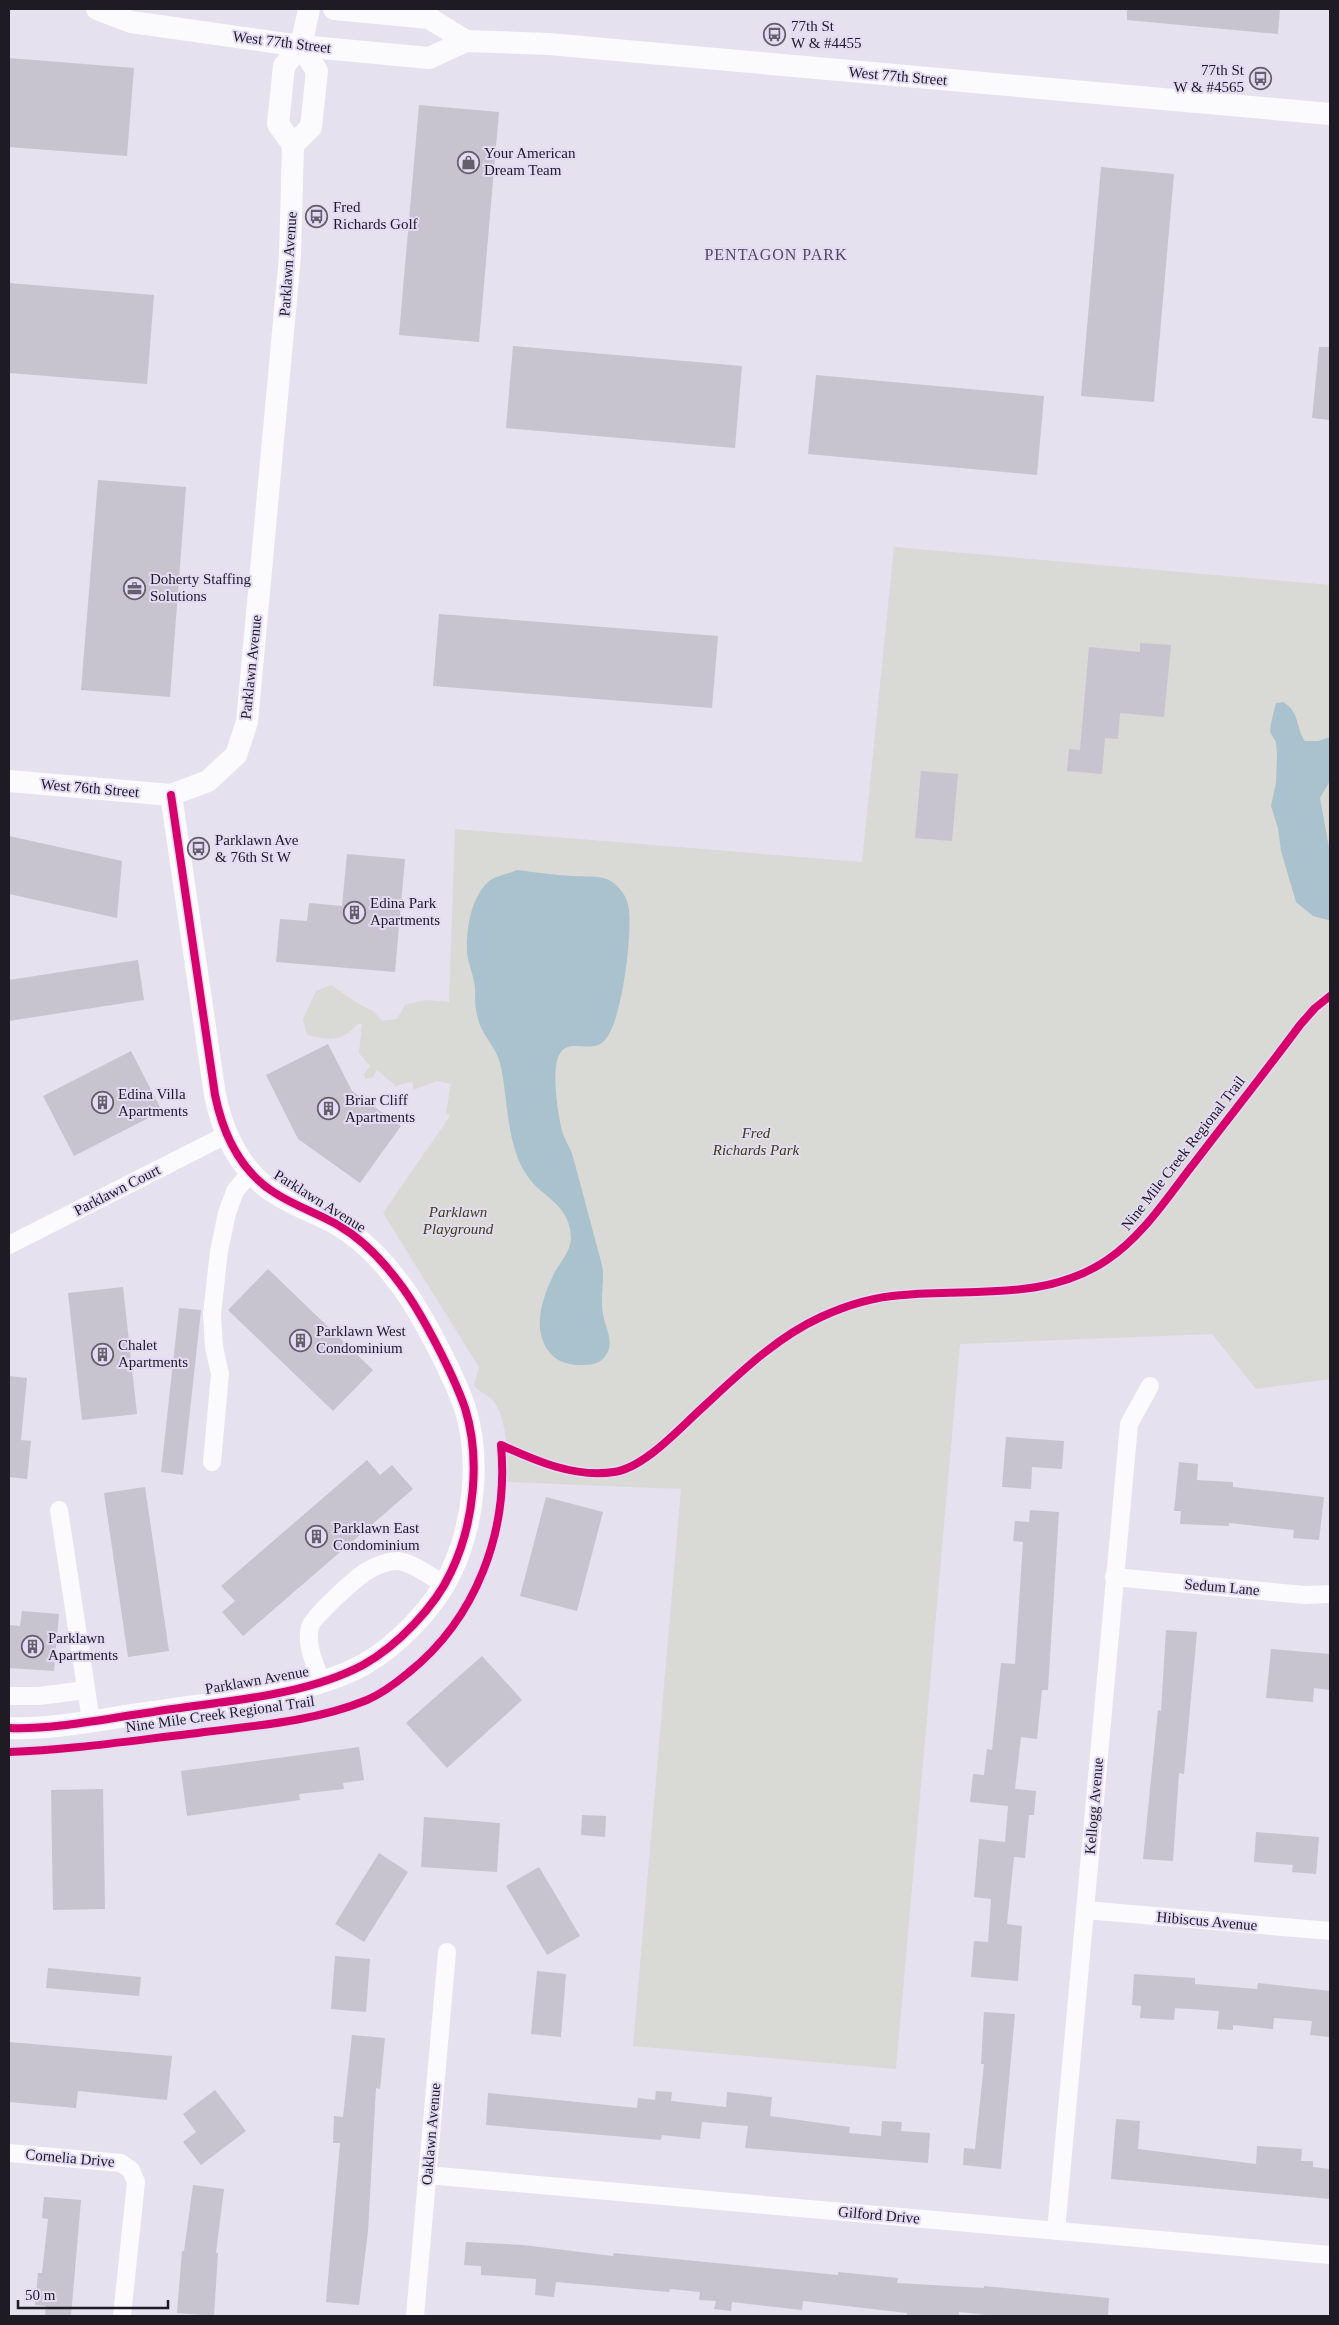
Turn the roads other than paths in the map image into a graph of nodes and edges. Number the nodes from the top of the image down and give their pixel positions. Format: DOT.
graph roads {
  1 [pos="97,9"];
  2 [pos="309,9"];
  3 [pos="334,9"];
  4 [pos="466,41"];
  5 [pos="301,46"];
  6 [pos="1330,114"];
  7 [pos="293,144"];
  8 [pos="9,781"];
  9 [pos="171,795"];
  10 [pos="226,1135"];
  11 [pos="251,1172"];
  12 [pos="9,1244"];
  13 [pos="1150,1386"];
  14 [pos="212,1462"];
  15 [pos="59,1510"];
  16 [pos="1114,1577"];
  17 [pos="443,1584"];
  18 [pos="1330,1594"];
  19 [pos="321,1682"];
  20 [pos="86,1690"];
  21 [pos="9,1696"];
  22 [pos="91,1721"];
  23 [pos="9,1728"];
  24 [pos="1084,1910"];
  25 [pos="1330,1931"];
  26 [pos="447,1952"];
  27 [pos="9,2153"];
  28 [pos="427,2175"];
  29 [pos="1056,2231"];
  30 [pos="1330,2255"];
  31 [pos="122,2316"];
  32 [pos="415,2316"];
  1 -- 5 [label="street, West 77th Street"];
  2 -- 5 [label="street"];
  3 -- 4 [label="street, West 77th Street"];
  4 -- 5 [label="street, West 77th Street"];
  4 -- 6 [label="street, West 77th Street"];
  5 -- 7 [label="street"];
  5 -- 7 [label="street"];
  7 -- 9 [label="street, Parklawn Avenue"];
  8 -- 9 [label="street, West 76th Street"];
  9 -- 10 [label="street, Parklawn Avenue"];
  10 -- 11 [label="street, Parklawn Avenue"];
  10 -- 12 [label="street, Parklawn Court"];
  11 -- 14 [label="street"];
  11 -- 17 [label="street, Parklawn Avenue"];
  13 -- 16 [label="street, Kellogg Avenue"];
  15 -- 20 [label="street"];
  16 -- 18 [label="street, Sedum Lane"];
  16 -- 24 [label="street, Kellogg Avenue"];
  17 -- 19 [label="street, Parklawn Avenue"];
  17 -- 19 [label="street"];
  19 -- 22 [label="street, Parklawn Avenue"];
  20 -- 21 [label="street"];
  20 -- 22 [label="street"];
  22 -- 23 [label="street, Parklawn Avenue"];
  24 -- 25 [label="street, Hibiscus Avenue"];
  24 -- 29 [label="street, Kellogg Avenue"];
  26 -- 28 [label="street, Oaklawn Avenue"];
  27 -- 31 [label="street, Cornelia Drive"];
  28 -- 29 [label="street, Gilford Drive"];
  28 -- 32 [label="street, Oaklawn Avenue"];
  29 -- 30 [label="street, Gilford Drive"];
}
